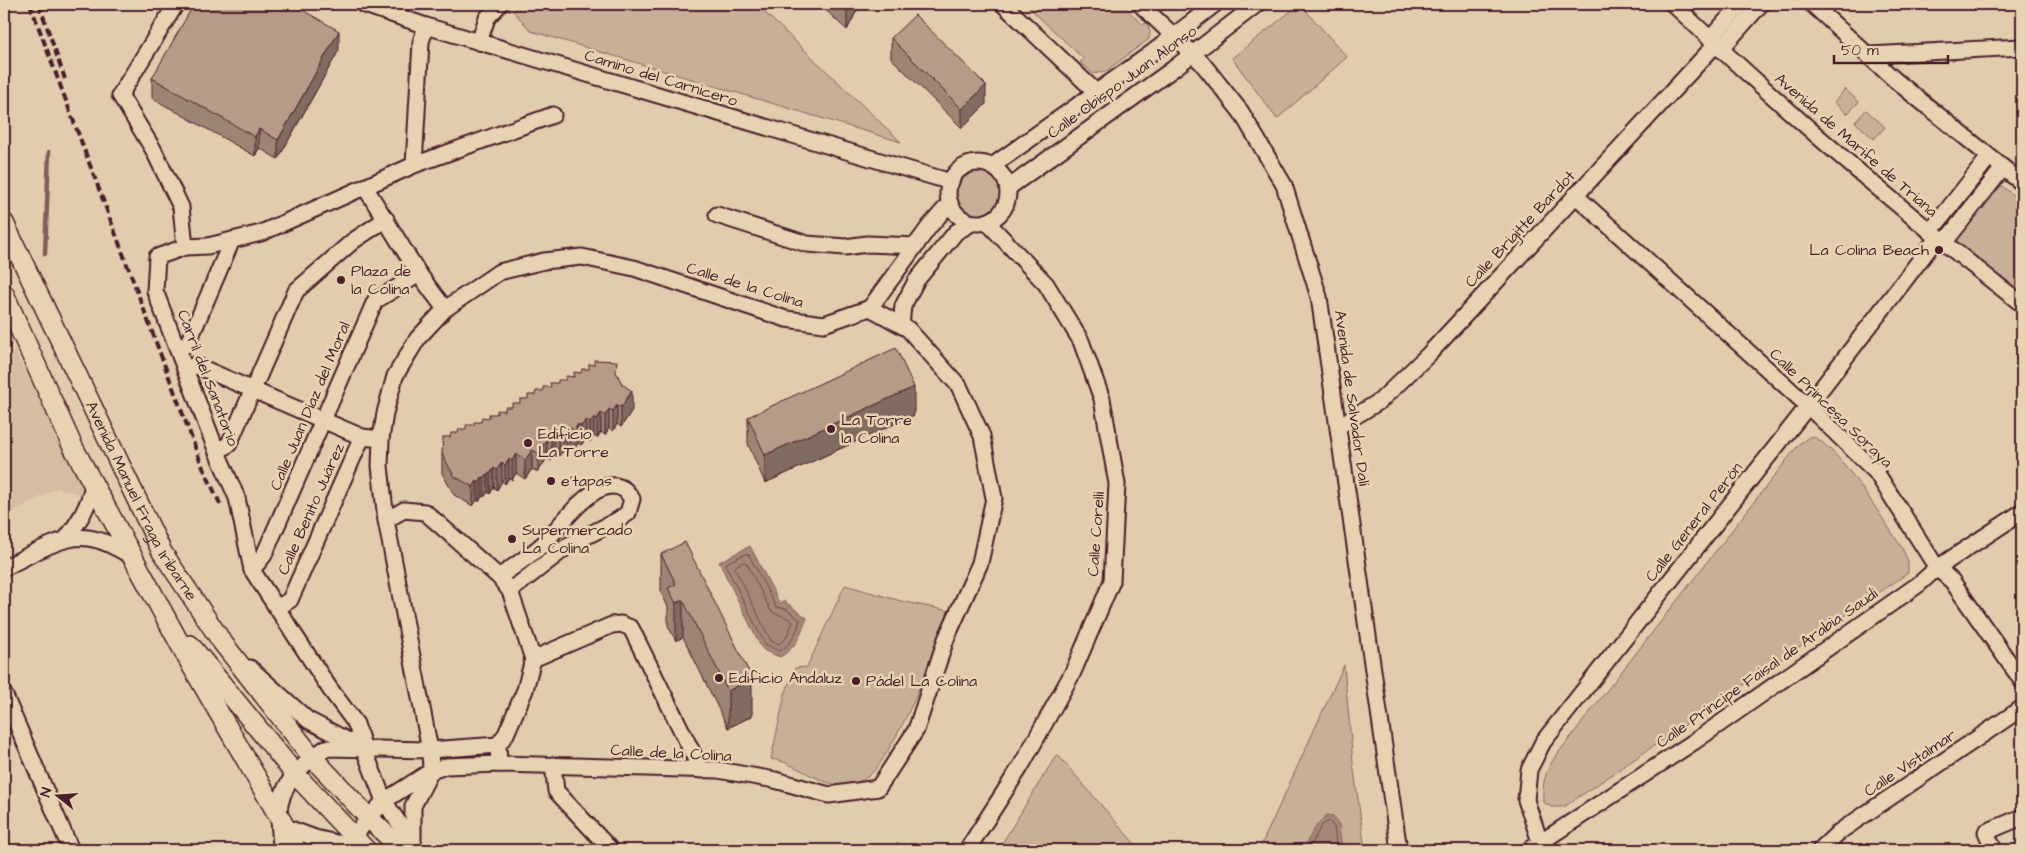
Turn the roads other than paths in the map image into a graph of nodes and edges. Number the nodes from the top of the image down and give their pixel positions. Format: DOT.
graph roads {
  1 [pos="176,4"];
  2 [pos="362,4"];
  3 [pos="500,4"];
  4 [pos="1003,4"];
  5 [pos="1140,4"];
  6 [pos="1215,4"];
  7 [pos="1257,4"];
  8 [pos="1673,4"];
  9 [pos="1741,4"];
  10 [pos="1761,4"];
  11 [pos="1812,4"];
  12 [pos="426,26"];
  13 [pos="1174,36"];
  14 [pos="479,42"];
  15 [pos="1715,44"];
  16 [pos="2022,46"];
  17 [pos="1192,53"];
  18 [pos="1869,55"];
  19 [pos="1096,93"];
  20 [pos="553,115"];
  21 [pos="1990,157"];
  22 [pos="414,165"];
  23 [pos="992,166"];
  24 [pos="2003,168"];
  25 [pos="951,182"];
  26 [pos="2022,183"];
  27 [pos="365,187"];
  28 [pos="1008,188"];
  29 [pos="1575,195"];
  30 [pos="950,203"];
  31 [pos="716,215"];
  32 [pos="386,219"];
  33 [pos="988,222"];
  34 [pos="4,223"];
  35 [pos="972,223"];
  36 [pos="1937,238"];
  37 [pos="232,240"];
  38 [pos="916,246"];
  39 [pos="185,247"];
  40 [pos="419,274"];
  41 [pos="4,294"];
  42 [pos="2022,304"];
  43 [pos="870,308"];
  44 [pos="445,309"];
  45 [pos="901,325"];
  46 [pos="179,350"];
  47 [pos="186,371"];
  48 [pos="252,389"];
  49 [pos="1808,406"];
  50 [pos="323,420"];
  51 [pos="1339,426"];
  52 [pos="362,437"];
  53 [pos="381,439"];
  54 [pos="217,452"];
  55 [pos="93,485"];
  56 [pos="2022,512"];
  57 [pos="386,520"];
  58 [pos="66,539"];
  59 [pos="131,556"];
  60 [pos="4,568"];
  61 [pos="1937,568"];
  62 [pos="252,570"];
  63 [pos="499,576"];
  64 [pos="510,591"];
  65 [pos="278,608"];
  66 [pos="166,615"];
  67 [pos="222,642"];
  68 [pos="533,659"];
  69 [pos="2022,681"];
  70 [pos="4,694"];
  71 [pos="2022,708"];
  72 [pos="498,745"];
  73 [pos="364,749"];
  74 [pos="430,750"];
  75 [pos="312,757"];
  76 [pos="499,764"];
  77 [pos="553,765"];
  78 [pos="701,770"];
  79 [pos="431,771"];
  80 [pos="295,774"];
  81 [pos="384,801"];
  82 [pos="2022,817"];
  83 [pos="369,818"];
  84 [pos="282,822"];
  85 [pos="351,846"];
  86 [pos="1535,846"];
  87 [pos="411,848"];
  88 [pos="71,850"];
  89 [pos="281,850"];
  90 [pos="296,850"];
  91 [pos="611,850"];
  92 [pos="967,850"];
  93 [pos="1399,850"];
  94 [pos="1820,850"];
  95 [pos="1994,850"];
  1 -- 39 [label="street"];
  2 -- 12 [label="street, Camino del Carnicero"];
  3 -- 14 [label="street"];
  4 -- 19 [label="street"];
  5 -- 13 [label="street, Avenida de Salvador Dalí"];
  6 -- 13 [label="street, Calle Obispo Juan Alonso"];
  7 -- 17 [label="street, Calle Obispo Juan Alonso"];
  8 -- 15 [label="street, Avenida de Marife de Triana"];
  9 -- 15 [label="street, Calle Brigitte Bardot"];
  10 -- 15 [label="street, Calle Brigitte Bardot"];
  11 -- 18 [label="street"];
  12 -- 14 [label="street, Camino del Carnicero"];
  12 -- 22 [label="street"];
  13 -- 17 [label="street, Avenida de Salvador Dalí"];
  13 -- 19 [label="street, Calle Obispo Juan Alonso"];
  14 -- 25 [label="street, Camino del Carnicero"];
  15 -- 29 [label="street, Calle Brigitte Bardot"];
  15 -- 36 [label="street, Avenida de Marife de Triana"];
  16 -- 18 [label="street"];
  17 -- 28 [label="street, Calle Obispo Juan Alonso"];
  17 -- 51 [label="street, Avenida de Salvador Dalí"];
  18 -- 21 [label="street"];
  19 -- 23 [label="street, Calle Obispo Juan Alonso"];
  20 -- 22 [label="street, Carril del Sanatorio"];
  21 -- 24 [label="street"];
  21 -- 36 [label="street, Calle General Perón"];
  22 -- 27 [label="street, Carril del Sanatorio"];
  23 -- 25 [label="street"];
  23 -- 28 [label="street"];
  24 -- 26 [label="street"];
  24 -- 36 [label="street, Calle General Perón"];
  25 -- 30 [label="street"];
  27 -- 32 [label="street"];
  27 -- 37 [label="street, Carril del Sanatorio"];
  28 -- 33 [label="street"];
  29 -- 49 [label="street, Calle Princesa Soraya"];
  29 -- 51 [label="street, Calle Brigitte Bardot"];
  30 -- 35 [label="street"];
  30 -- 38 [label="street"];
  31 -- 38 [label="street"];
  32 -- 40 [label="street"];
  32 -- 48 [label="street"];
  33 -- 35 [label="street"];
  33 -- 92 [label="street, Calle Corelli"];
  34 -- 67 [label="main road, Avenida Manuel Fraga Iribarne"];
  35 -- 45 [label="street"];
  36 -- 42 [label="street, Avenida de Marife de Triana"];
  36 -- 49 [label="street, Calle General Perón"];
  37 -- 39 [label="street, Carril del Sanatorio"];
  37 -- 46 [label="street"];
  38 -- 43 [label="street"];
  39 -- 46 [label="street, Carril del Sanatorio"];
  40 -- 44 [label="street"];
  40 -- 50 [label="street, Calle Juan Díaz del Moral"];
  41 -- 55 [label="main road, Avenida Manuel Fraga Iribarne"];
  43 -- 44 [label="street, Calle de la Colina"];
  43 -- 45 [label="street, Calle de la Colina"];
  44 -- 53 [label="street, Calle de la Colina"];
  45 -- 78 [label="street, Calle de la Colina"];
  46 -- 47 [label="street, Carril del Sanatorio"];
  47 -- 48 [label="street"];
  47 -- 54 [label="street, Carril del Sanatorio"];
  48 -- 50 [label="street"];
  48 -- 54 [label="street"];
  49 -- 61 [label="street, Calle Princesa Soraya"];
  49 -- 86 [label="street, Calle General Perón"];
  50 -- 52 [label="street"];
  50 -- 62 [label="street, Calle Juan Díaz del Moral"];
  51 -- 93 [label="street, Avenida de Salvador Dalí"];
  52 -- 53 [label="street, Calle Benito Juárez"];
  52 -- 65 [label="street, Calle Benito Juárez"];
  53 -- 57 [label="street, Calle de la Colina"];
  54 -- 62 [label="street, Carril del Sanatorio"];
  55 -- 58 [label="street"];
  55 -- 59 [label="main road, Avenida Manuel Fraga Iribarne"];
  56 -- 61 [label="street, Calle Principe Faisal de Arabia Saudi"];
  57 -- 63 [label="street"];
  57 -- 74 [label="street, Calle de la Colina"];
  58 -- 59 [label="street"];
  58 -- 60 [label="street"];
  59 -- 66 [label="main road, Avenida Manuel Fraga Iribarne"];
  61 -- 69 [label="street, Calle Princesa Soraya"];
  61 -- 86 [label="street, Calle Principe Faisal de Arabia Saudi"];
  62 -- 65 [label="street, Carril del Sanatorio"];
  63 -- 64 [label="street"];
  63 -- 64 [label="street"];
  64 -- 68 [label="street"];
  65 -- 73 [label="street, Carril del Sanatorio"];
  66 -- 80 [label="main road"];
  66 -- 84 [label="main road"];
  67 -- 73 [label="street"];
  67 -- 75 [label="main road, Avenida Manuel Fraga Iribarne"];
  68 -- 72 [label="street"];
  68 -- 78 [label="street"];
  70 -- 88 [label="street"];
  71 -- 94 [label="street, Calle Vistalmar"];
  72 -- 74 [label="street"];
  72 -- 76 [label="street"];
  73 -- 74 [label="street"];
  73 -- 75 [label="street"];
  73 -- 81 [label="street, Carril del Sanatorio"];
  74 -- 79 [label="street, Calle de la Colina"];
  75 -- 80 [label="street"];
  75 -- 83 [label="main road, Avenida Manuel Fraga Iribarne"];
  76 -- 77 [label="street, Calle de la Colina"];
  76 -- 79 [label="street, Calle de la Colina"];
  77 -- 78 [label="street, Calle de la Colina"];
  77 -- 91 [label="street"];
  79 -- 81 [label="street, Calle de la Colina"];
  79 -- 87 [label="street"];
  80 -- 84 [label="street"];
  80 -- 85 [label="main road"];
  81 -- 83 [label="street, Calle de la Colina"];
  81 -- 87 [label="street, Carril del Sanatorio"];
  82 -- 95 [label="street"];
  83 -- 85 [label="street, Calle de la Colina"];
  83 -- 87 [label="main road, Avenida Manuel Fraga Iribarne"];
  84 -- 85 [label="street"];
  84 -- 89 [label="street"];
  84 -- 90 [label="main road"];
}
